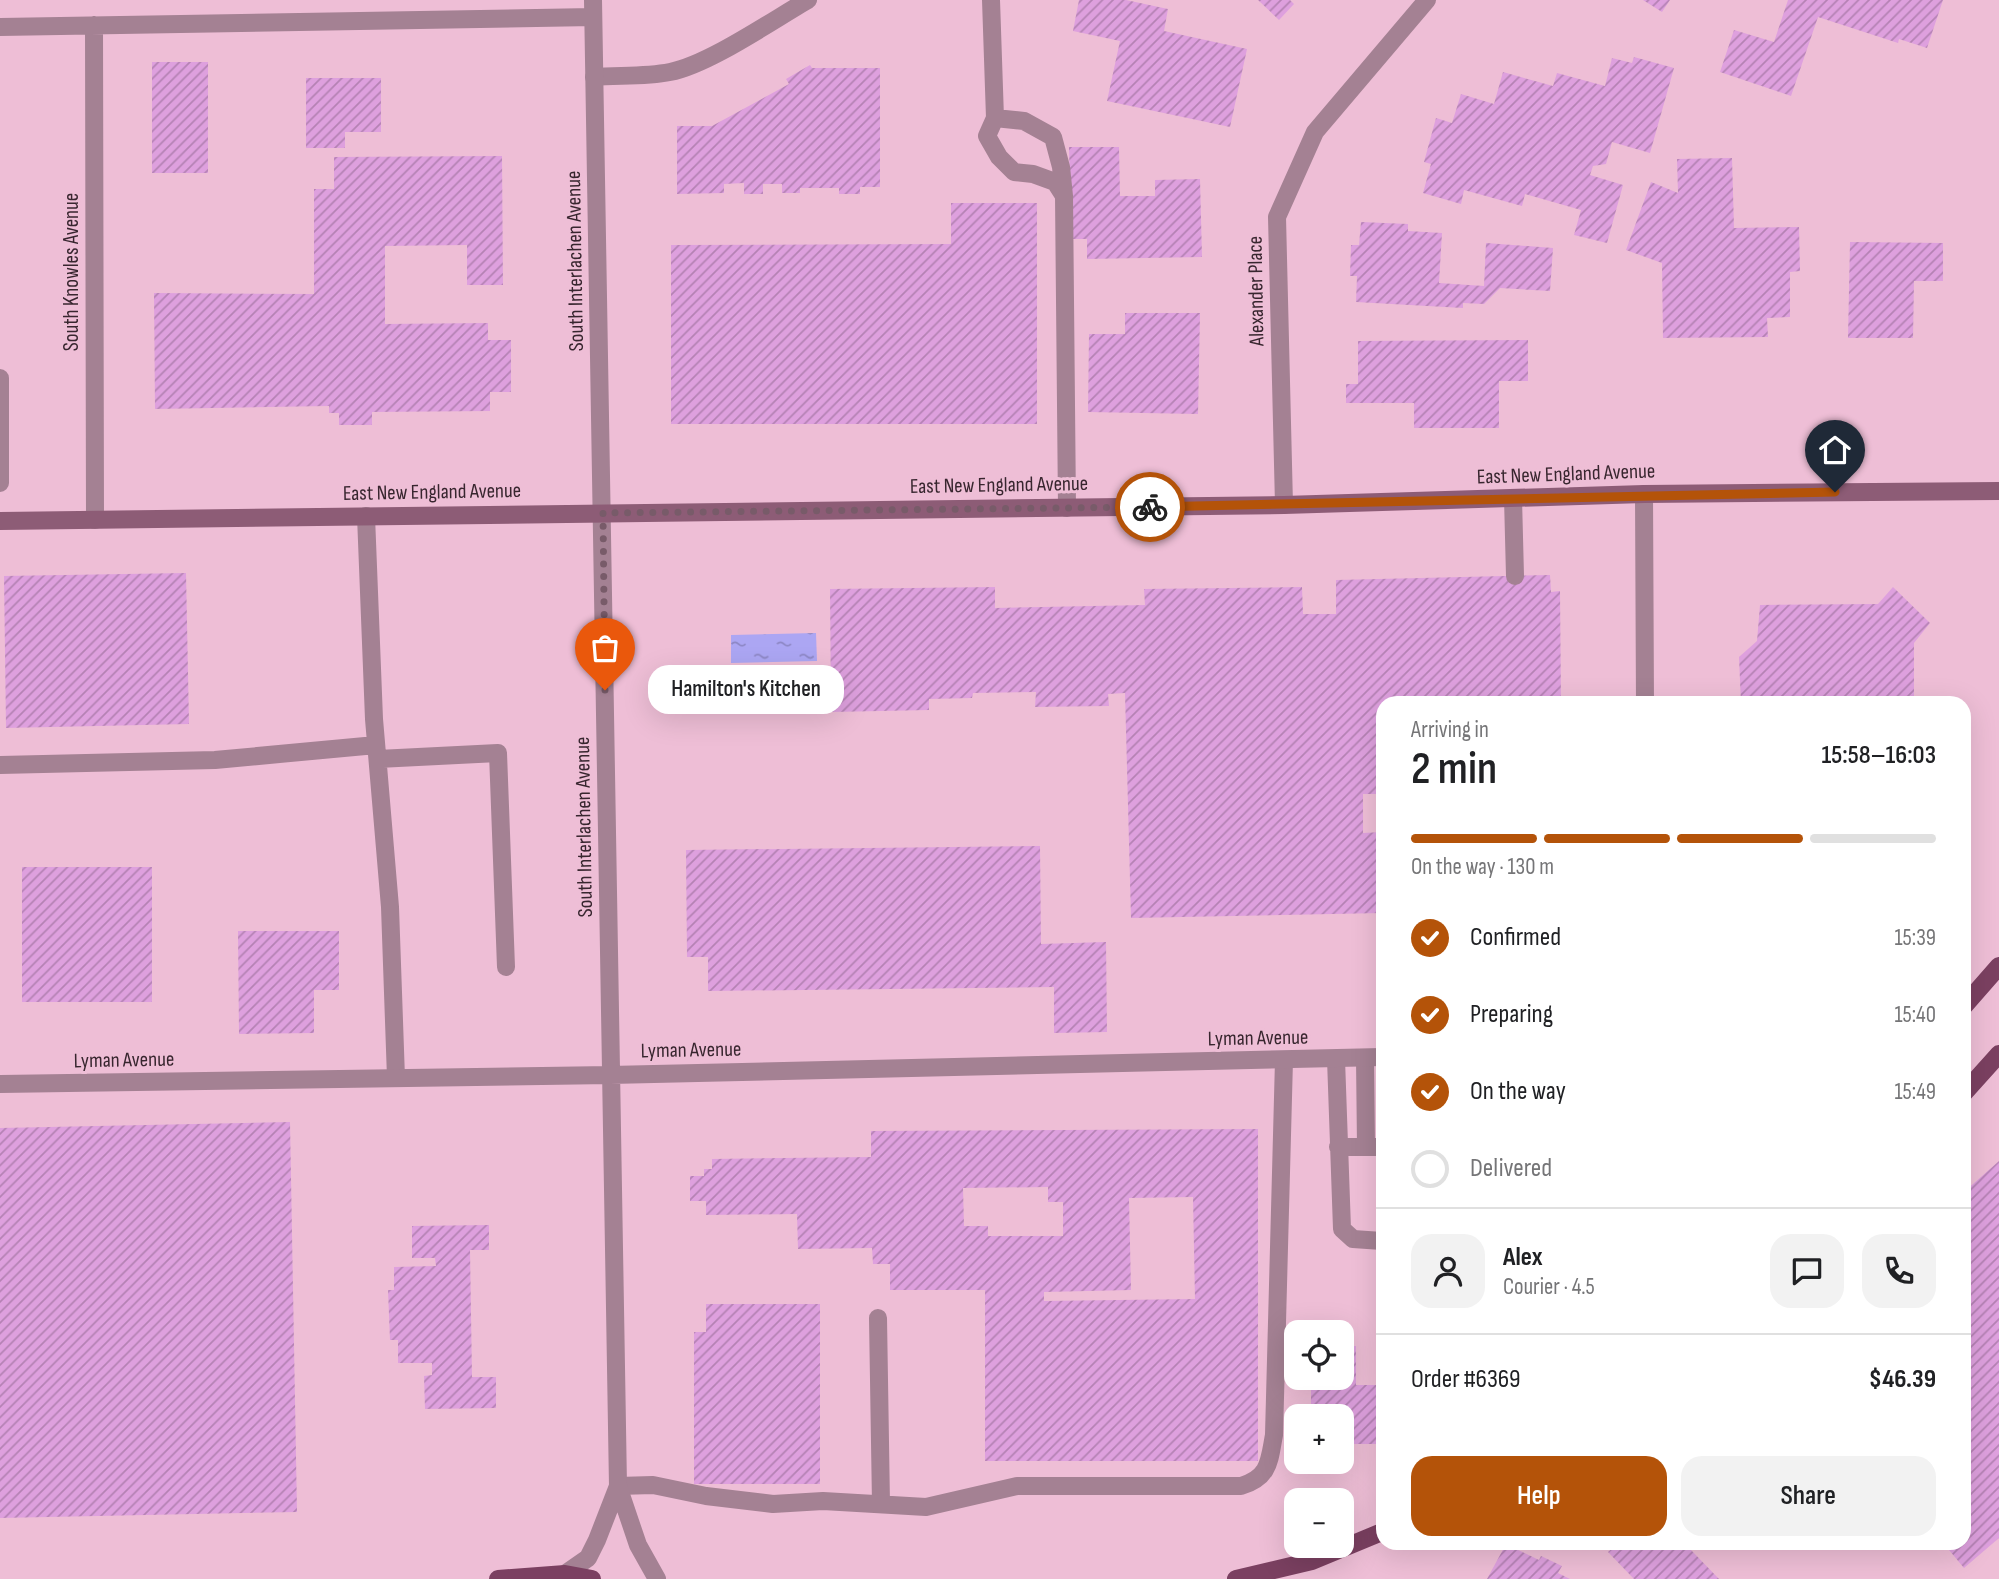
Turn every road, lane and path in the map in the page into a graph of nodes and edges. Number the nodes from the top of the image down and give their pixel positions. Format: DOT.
graph roads {
  1 [pos="808,0"];
  2 [pos="991,0"];
  3 [pos="1427,0"];
  4 [pos="593,9"];
  5 [pos="94,25"];
  6 [pos="0,27"];
  7 [pos="594,77"];
  8 [pos="995,118"];
  9 [pos="1064,196"];
  10 [pos="0,378"];
  11 [pos="0,483"];
  12 [pos="1999,491"];
  13 [pos="1644,494"];
  14 [pos="1513,498"];
  15 [pos="1284,505"];
  16 [pos="1067,508"];
  17 [pos="603,513"];
  18 [pos="366,516"];
  19 [pos="95,520"];
  20 [pos="0,521"];
  21 [pos="1515,576"];
  22 [pos="1645,696"];
  23 [pos="377,752"];
  24 [pos="0,765"];
  25 [pos="1999,966"];
  26 [pos="506,967"];
  27 [pos="1971,998"];
  28 [pos="1999,1054"];
  29 [pos="1374,1058"];
  30 [pos="1336,1059"];
  31 [pos="1284,1060"];
  32 [pos="610,1075"];
  33 [pos="396,1078"];
  34 [pos="0,1084"];
  35 [pos="1971,1085"];
  36 [pos="1338,1147"];
  37 [pos="1374,1147"];
  38 [pos="1376,1241"];
  39 [pos="878,1318"];
  40 [pos="618,1486"];
  41 [pos="881,1504"];
  42 [pos="1376,1534"];
  43 [pos="565,1574"];
  44 [pos="498,1579"];
  45 [pos="592,1579"];
  46 [pos="657,1579"];
  47 [pos="1242,1579"];
  1 -- 7 [label="street"];
  2 -- 8 [label="street"];
  3 -- 15 [label="street, Alexander Place"];
  4 -- 5 [label="street"];
  4 -- 7 [label="street, South Interlachen Avenue"];
  5 -- 6 [label="street"];
  5 -- 19 [label="street, South Knowles Avenue"];
  7 -- 17 [label="street, South Interlachen Avenue"];
  8 -- 9 [label="street"];
  8 -- 9 [label="street"];
  9 -- 16 [label="street"];
  10 -- 11 [label="street"];
  12 -- 13 [label="street, East New England Avenue"];
  13 -- 14 [label="street, East New England Avenue"];
  13 -- 22 [label="street"];
  14 -- 15 [label="street, East New England Avenue"];
  14 -- 21 [label="street"];
  15 -- 16 [label="street, East New England Avenue"];
  16 -- 17 [label="street, East New England Avenue"];
  17 -- 18 [label="street, East New England Avenue"];
  17 -- 32 [label="street, South Interlachen Avenue"];
  18 -- 19 [label="street, East New England Avenue"];
  18 -- 23 [label="street"];
  19 -- 20 [label="street, East New England Avenue"];
  23 -- 24 [label="street"];
  23 -- 26 [label="street"];
  23 -- 33 [label="street"];
  25 -- 27 [label="main road"];
  28 -- 35 [label="main road"];
  29 -- 30 [label="street, Lyman Avenue"];
  29 -- 37 [label="street"];
  30 -- 31 [label="street, Lyman Avenue"];
  30 -- 36 [label="street"];
  31 -- 32 [label="street, Lyman Avenue"];
  31 -- 41 [label="street"];
  32 -- 33 [label="street, Lyman Avenue"];
  32 -- 40 [label="street, South Interlachen Avenue"];
  33 -- 34 [label="street, Lyman Avenue"];
  36 -- 37 [label="street"];
  36 -- 38 [label="street"];
  39 -- 41 [label="street"];
  40 -- 41 [label="street"];
  40 -- 43 [label="street, South Interlachen Avenue"];
  40 -- 46 [label="street, South Interlachen Avenue"];
  42 -- 47 [label="main road"];
  43 -- 44 [label="main road"];
  43 -- 45 [label="main road"];
}
